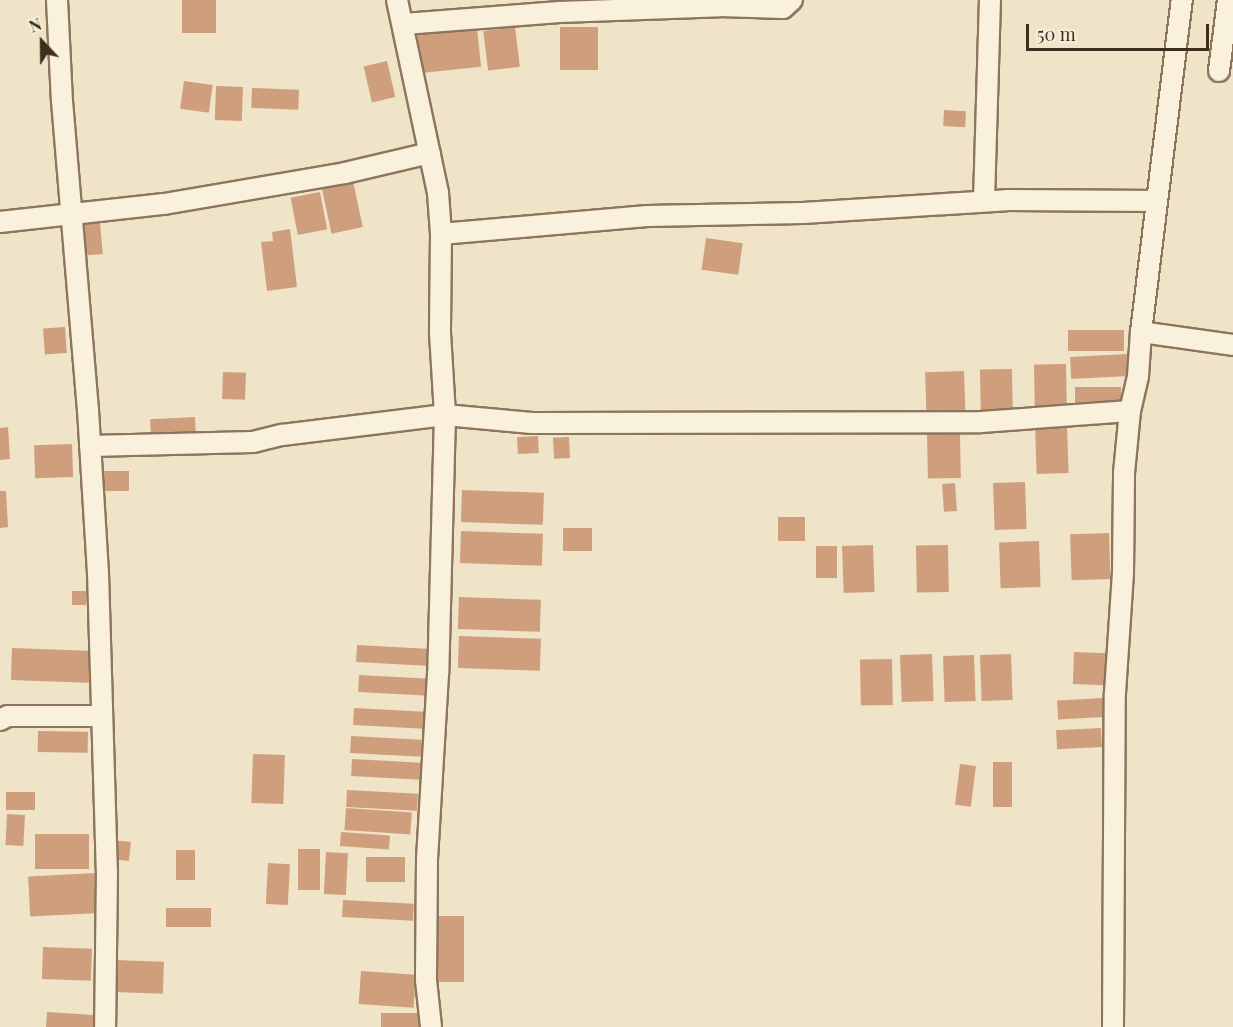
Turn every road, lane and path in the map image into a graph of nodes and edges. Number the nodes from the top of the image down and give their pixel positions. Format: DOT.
graph roads {
  1 [pos="57,0"];
  2 [pos="397,0"];
  3 [pos="792,0"];
  4 [pos="990,0"];
  5 [pos="1182,0"];
  6 [pos="1228,0"];
  7 [pos="404,24"];
  8 [pos="1219,71"];
  9 [pos="430,153"];
  10 [pos="984,201"];
  11 [pos="1157,201"];
  12 [pos="72,214"];
  13 [pos="0,222"];
  14 [pos="441,234"];
  15 [pos="1141,332"];
  16 [pos="1233,344"];
  17 [pos="1130,411"];
  18 [pos="445,415"];
  19 [pos="90,446"];
  20 [pos="102,716"];
  21 [pos="0,720"];
  22 [pos="105,1027"];
  23 [pos="431,1027"];
  24 [pos="1113,1027"];
  1 -- 12 [label="street"];
  2 -- 7 [label="street"];
  3 -- 7 [label="street"];
  4 -- 10 [label="street"];
  5 -- 11 [label="street"];
  6 -- 8 [label="street"];
  7 -- 9 [label="street"];
  9 -- 12 [label="street"];
  9 -- 14 [label="street"];
  10 -- 11 [label="street"];
  10 -- 14 [label="street"];
  11 -- 15 [label="street"];
  12 -- 13 [label="street"];
  12 -- 19 [label="street"];
  14 -- 18 [label="street"];
  15 -- 16 [label="street"];
  15 -- 17 [label="street"];
  17 -- 18 [label="street"];
  17 -- 24 [label="street"];
  18 -- 19 [label="street"];
  18 -- 23 [label="street"];
  19 -- 20 [label="street"];
  20 -- 21 [label="street"];
  20 -- 22 [label="street"];
}
